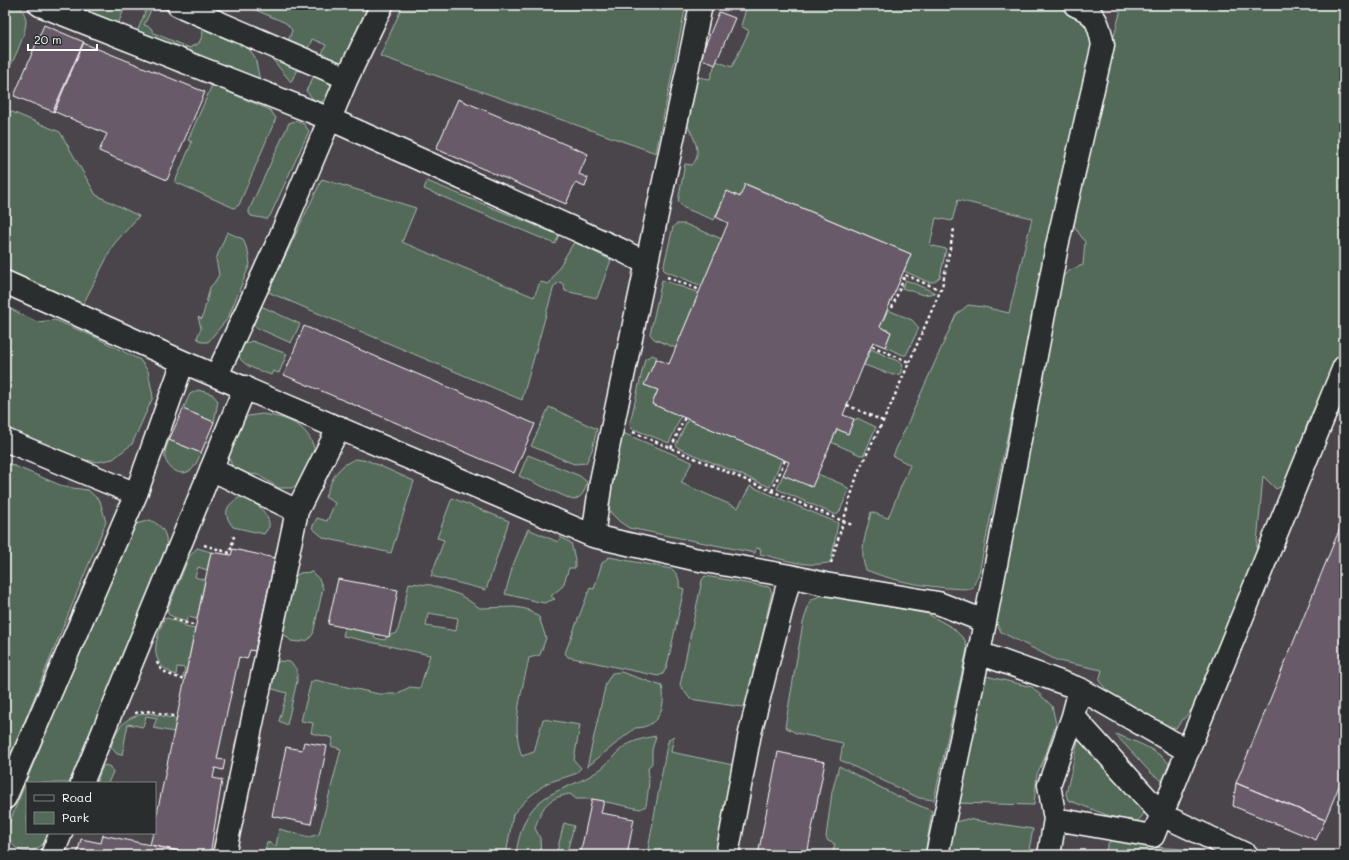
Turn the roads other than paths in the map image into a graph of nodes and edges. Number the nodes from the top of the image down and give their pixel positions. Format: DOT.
graph roads {
  1 [pos="40,5"];
  2 [pos="178,5"];
  3 [pos="382,5"];
  4 [pos="701,5"];
  5 [pos="1075,5"];
  6 [pos="347,78"];
  7 [pos="330,119"];
  8 [pos="646,263"];
  9 [pos="5,282"];
  10 [pos="183,362"];
  11 [pos="1344,367"];
  12 [pos="217,375"];
  13 [pos="245,387"];
  14 [pos="339,427"];
  15 [pos="5,440"];
  16 [pos="211,469"];
  17 [pos="136,494"];
  18 [pos="297,511"];
  19 [pos="593,536"];
  20 [pos="790,576"];
  21 [pos="984,621"];
  22 [pos="979,653"];
  23 [pos="1080,689"];
  24 [pos="1073,716"];
  25 [pos="1188,751"];
  26 [pos="82,782"];
  27 [pos="5,798"];
  28 [pos="1162,815"];
  29 [pos="1055,819"];
  30 [pos="61,834"];
  31 [pos="52,855"];
  32 [pos="224,855"];
  33 [pos="727,855"];
  34 [pos="937,855"];
  35 [pos="1048,855"];
  36 [pos="1247,855"];
  1 -- 7 [label="lane"];
  2 -- 6 [label="lane"];
  3 -- 6 [label="lane"];
  4 -- 8 [label="lane"];
  5 -- 21 [label="lane"];
  6 -- 7 [label="lane"];
  7 -- 8 [label="lane"];
  7 -- 12 [label="lane"];
  8 -- 19 [label="lane"];
  9 -- 10 [label="lane"];
  10 -- 12 [label="lane"];
  10 -- 17 [label="lane"];
  11 -- 25 [label="lane"];
  12 -- 13 [label="lane"];
  13 -- 14 [label="lane"];
  13 -- 16 [label="lane"];
  14 -- 18 [label="lane"];
  14 -- 19 [label="lane"];
  15 -- 17 [label="lane"];
  16 -- 18 [label="lane"];
  16 -- 26 [label="lane"];
  17 -- 27 [label="lane"];
  18 -- 32 [label="lane"];
  19 -- 20 [label="lane"];
  20 -- 21 [label="lane"];
  20 -- 33 [label="lane"];
  21 -- 22 [label="lane"];
  22 -- 23 [label="lane"];
  22 -- 34 [label="lane"];
  23 -- 24 [label="lane"];
  23 -- 25 [label="lane"];
  24 -- 28 [label="lane"];
  24 -- 29 [label="lane"];
  25 -- 28 [label="lane"];
  28 -- 29 [label="lane"];
  28 -- 36 [label="lane"];
  29 -- 35 [label="lane"];
  30 -- 31 [label="lane"];
}
